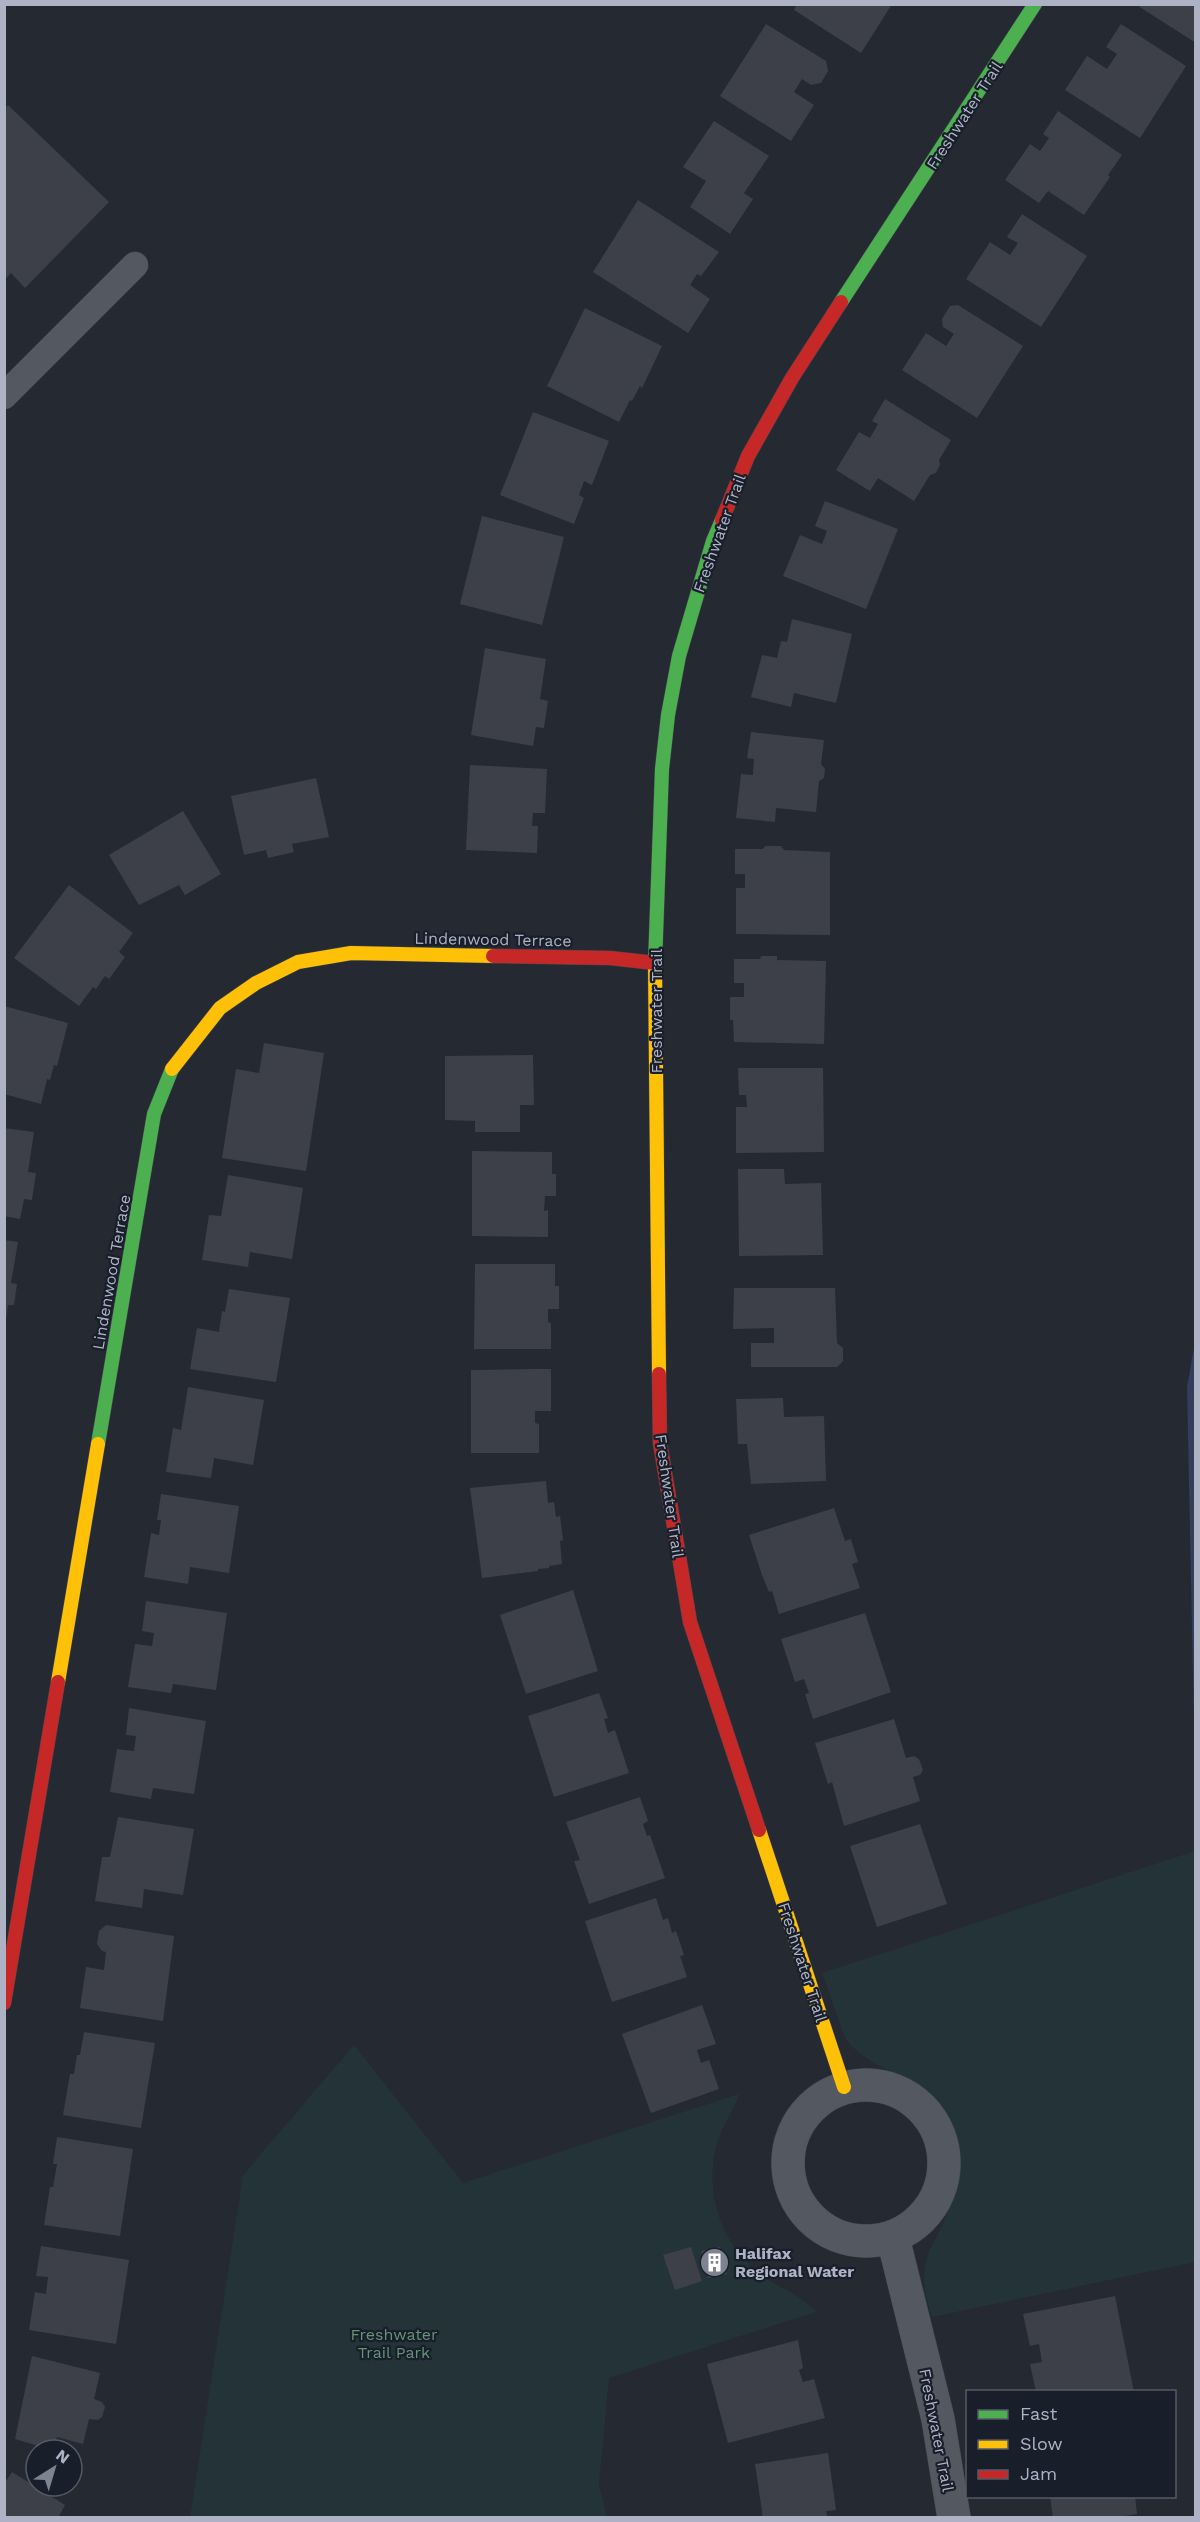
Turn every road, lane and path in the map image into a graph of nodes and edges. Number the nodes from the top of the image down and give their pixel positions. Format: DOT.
graph roads {
  1 [pos="1035,4"];
  2 [pos="135,265"];
  3 [pos="4,396"];
  4 [pos="655,963"];
  5 [pos="4,2003"];
  6 [pos="844,2087"];
  7 [pos="893,2238"];
  8 [pos="954,2517"];
  1 -- 4 [label="street, Freshwater Trail"];
  2 -- 3 [label="lane"];
  4 -- 5 [label="street, Lindenwood Terrace"];
  4 -- 6 [label="street, Freshwater Trail"];
  6 -- 7 [label="street"];
  6 -- 7 [label="street"];
  7 -- 8 [label="street, Freshwater Trail"];
}
